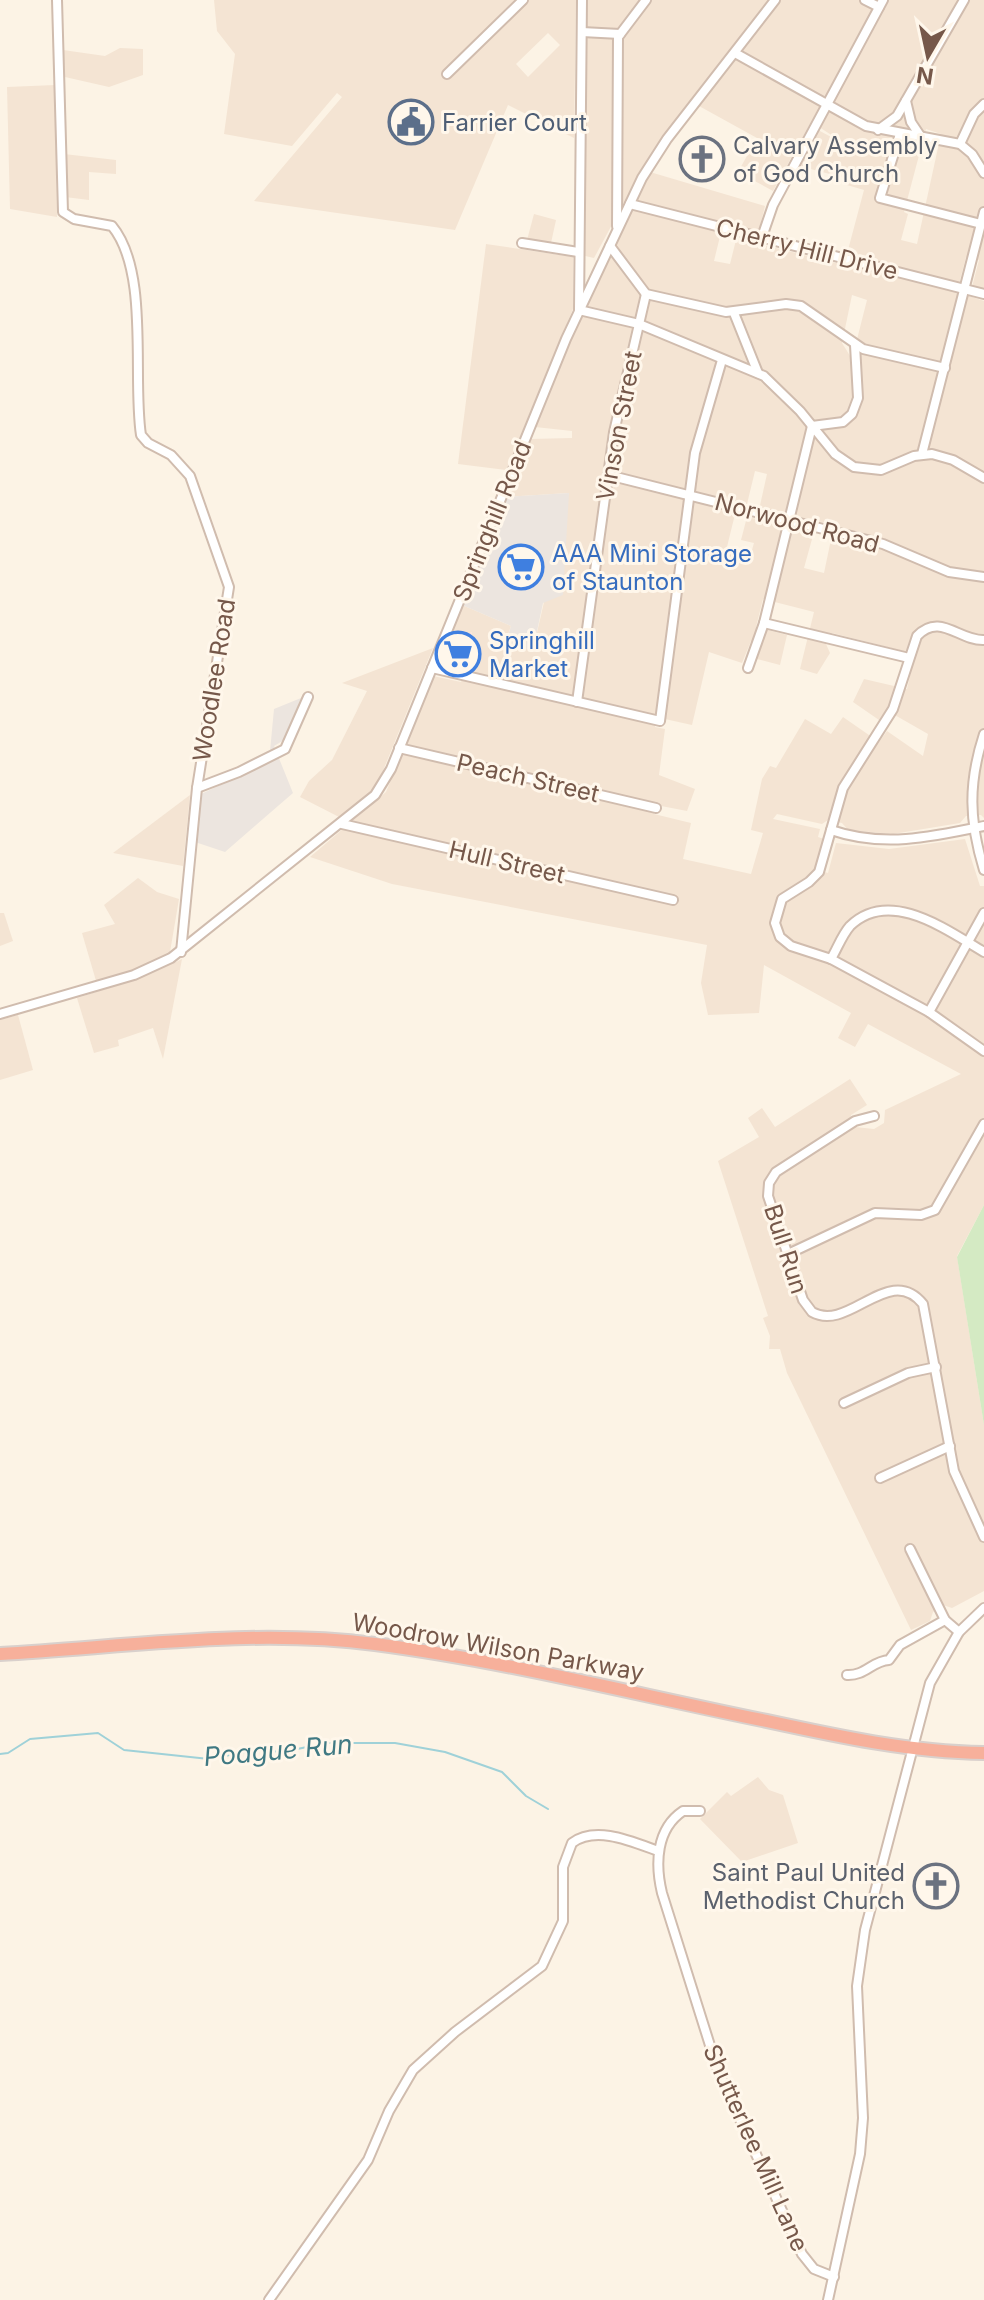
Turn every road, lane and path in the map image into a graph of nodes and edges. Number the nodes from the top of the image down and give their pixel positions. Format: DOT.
graph roads {
  1 [pos="57,0"];
  2 [pos="523,0"];
  3 [pos="582,0"];
  4 [pos="646,0"];
  5 [pos="775,0"];
  6 [pos="865,0"];
  7 [pos="964,0"];
  8 [pos="881,4"];
  9 [pos="582,32"];
  10 [pos="620,34"];
  11 [pos="735,53"];
  12 [pos="447,74"];
  13 [pos="906,101"];
  14 [pos="826,104"];
  15 [pos="984,104"];
  16 [pos="878,130"];
  17 [pos="900,134"];
  18 [pos="921,137"];
  19 [pos="960,144"];
  20 [pos="984,173"];
  21 [pos="630,204"];
  22 [pos="984,212"];
  23 [pos="981,224"];
  24 [pos="618,231"];
  25 [pos="762,237"];
  26 [pos="522,243"];
  27 [pos="610,246"];
  28 [pos="578,252"];
  29 [pos="965,289"];
  30 [pos="646,294"];
  31 [pos="984,294"];
  32 [pos="579,310"];
  33 [pos="734,313"];
  34 [pos="639,324"];
  35 [pos="855,345"];
  36 [pos="722,360"];
  37 [pos="945,368"];
  38 [pos="758,373"];
  39 [pos="812,426"];
  40 [pos="922,454"];
  41 [pos="608,475"];
  42 [pos="984,478"];
  43 [pos="691,495"];
  44 [pos="790,519"];
  45 [pos="984,577"];
  46 [pos="764,623"];
  47 [pos="984,640"];
  48 [pos="909,658"];
  49 [pos="432,668"];
  50 [pos="748,668"];
  51 [pos="308,697"];
  52 [pos="577,702"];
  53 [pos="984,734"];
  54 [pos="399,748"];
  55 [pos="197,788"];
  56 [pos="656,808"];
  57 [pos="342,824"];
  58 [pos="984,826"];
  59 [pos="972,828"];
  60 [pos="831,830"];
  61 [pos="984,870"];
  62 [pos="673,900"];
  63 [pos="984,913"];
  64 [pos="967,942"];
  65 [pos="181,952"];
  66 [pos="984,952"];
  67 [pos="831,959"];
  68 [pos="929,1012"];
  69 [pos="0,1014"];
  70 [pos="984,1051"];
  71 [pos="874,1116"];
  72 [pos="984,1124"];
  73 [pos="788,1254"];
  74 [pos="936,1367"];
  75 [pos="844,1403"];
  76 [pos="950,1446"];
  77 [pos="880,1478"];
  78 [pos="984,1537"];
  79 [pos="910,1549"];
  80 [pos="984,1608"];
  81 [pos="945,1620"];
  82 [pos="959,1632"];
  83 [pos="0,1654"];
  84 [pos="847,1675"];
  85 [pos="914,1748"];
  86 [pos="984,1753"];
  87 [pos="700,1811"];
  88 [pos="658,1851"];
  89 [pos="834,2277"];
  90 [pos="269,2300"];
  91 [pos="828,2300"];
  1 -- 55 [label="street, Woodlee Road"];
  2 -- 12 [label="street"];
  3 -- 9 [label="street"];
  4 -- 10 [label="street"];
  5 -- 11 [label="street, Springhill Road"];
  6 -- 8 [label="street"];
  7 -- 13 [label="street"];
  8 -- 14 [label="street"];
  9 -- 10 [label="street"];
  9 -- 28 [label="street"];
  10 -- 24 [label="street"];
  11 -- 14 [label="street"];
  11 -- 21 [label="street, Springhill Road"];
  13 -- 16 [label="street"];
  13 -- 18 [label="street"];
  14 -- 16 [label="street"];
  14 -- 25 [label="street"];
  15 -- 19 [label="street"];
  16 -- 17 [label="street"];
  17 -- 18 [label="street"];
  17 -- 23 [label="street"];
  18 -- 19 [label="street"];
  19 -- 20 [label="street"];
  21 -- 24 [label="street, Springhill Road"];
  21 -- 25 [label="street, Cherry Hill Drive"];
  22 -- 23 [label="street"];
  23 -- 29 [label="street"];
  24 -- 27 [label="street, Springhill Road"];
  25 -- 29 [label="street, Cherry Hill Drive"];
  26 -- 28 [label="street"];
  27 -- 30 [label="street"];
  27 -- 32 [label="street, Springhill Road"];
  28 -- 32 [label="street"];
  29 -- 31 [label="street, Cherry Hill Drive"];
  29 -- 37 [label="street"];
  30 -- 33 [label="street"];
  30 -- 34 [label="street, Vinson Street"];
  32 -- 34 [label="street"];
  32 -- 49 [label="street, Springhill Road"];
  33 -- 35 [label="street"];
  33 -- 38 [label="street"];
  34 -- 36 [label="street"];
  34 -- 41 [label="street, Vinson Street"];
  35 -- 37 [label="street"];
  35 -- 39 [label="street"];
  36 -- 38 [label="street"];
  36 -- 43 [label="street"];
  37 -- 40 [label="street"];
  38 -- 39 [label="street"];
  39 -- 40 [label="street"];
  39 -- 44 [label="street"];
  40 -- 42 [label="street"];
  41 -- 43 [label="street, Norwood Road"];
  41 -- 52 [label="street, Vinson Street"];
  43 -- 44 [label="street, Norwood Road"];
  43 -- 52 [label="street"];
  44 -- 45 [label="street, Norwood Road"];
  44 -- 46 [label="street"];
  46 -- 48 [label="street"];
  46 -- 50 [label="street"];
  47 -- 48 [label="street"];
  48 -- 60 [label="street"];
  49 -- 52 [label="street"];
  49 -- 54 [label="street, Springhill Road"];
  51 -- 55 [label="street"];
  53 -- 59 [label="street"];
  54 -- 56 [label="street, Peach Street"];
  54 -- 57 [label="street, Springhill Road"];
  55 -- 65 [label="street, Woodlee Road"];
  57 -- 62 [label="street, Hull Street"];
  57 -- 65 [label="street, Springhill Road"];
  58 -- 59 [label="street"];
  59 -- 60 [label="street"];
  59 -- 61 [label="street"];
  60 -- 67 [label="street"];
  63 -- 64 [label="street"];
  64 -- 66 [label="street"];
  64 -- 67 [label="street"];
  64 -- 68 [label="street"];
  65 -- 69 [label="street, Springhill Road"];
  67 -- 68 [label="street"];
  68 -- 70 [label="street"];
  71 -- 73 [label="street, Bull Run"];
  72 -- 73 [label="street"];
  73 -- 74 [label="street, Bull Run"];
  74 -- 75 [label="street"];
  74 -- 76 [label="street, Bull Run"];
  76 -- 77 [label="street"];
  76 -- 78 [label="street, Bull Run"];
  79 -- 81 [label="street"];
  80 -- 82 [label="street"];
  81 -- 82 [label="street"];
  81 -- 84 [label="street"];
  82 -- 85 [label="street"];
  83 -- 85 [label="highway, Woodrow Wilson Parkway"];
  85 -- 86 [label="highway, Woodrow Wilson Parkway"];
  85 -- 89 [label="street"];
  87 -- 88 [label="street"];
  88 -- 89 [label="street, Shutterlee Mill Lane"];
  88 -- 90 [label="street"];
  89 -- 91 [label="street"];
}
